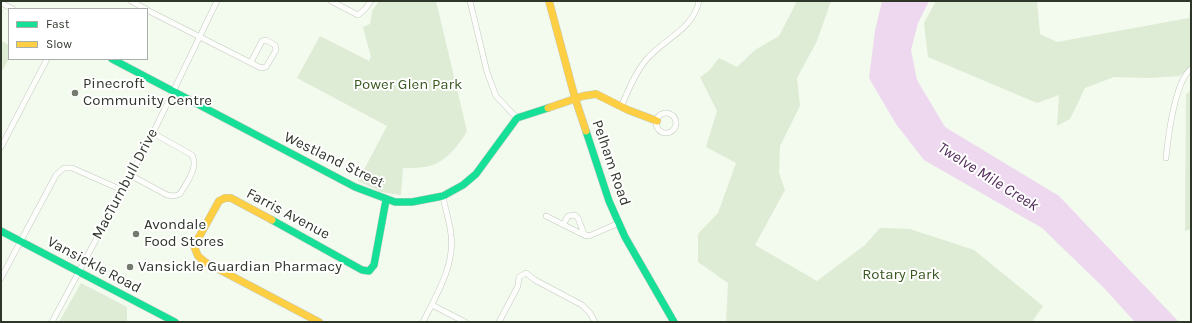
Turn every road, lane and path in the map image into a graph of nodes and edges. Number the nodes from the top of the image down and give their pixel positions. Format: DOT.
graph roads {
  1 [pos="131,1"];
  2 [pos="217,1"];
  3 [pos="331,1"];
  4 [pos="370,1"];
  5 [pos="470,1"];
  6 [pos="549,1"];
  7 [pos="699,1"];
  8 [pos="1,3"];
  9 [pos="11,8"];
  10 [pos="144,8"];
  11 [pos="148,10"];
  12 [pos="200,37"];
  13 [pos="46,60"];
  14 [pos="114,60"];
  15 [pos="251,62"];
  16 [pos="1191,69"];
  17 [pos="174,91"];
  18 [pos="575,98"];
  19 [pos="621,107"];
  20 [pos="517,118"];
  21 [pos="657,121"];
  22 [pos="153,133"];
  23 [pos="1,146"];
  24 [pos="1166,158"];
  25 [pos="130,175"];
  26 [pos="122,190"];
  27 [pos="443,196"];
  28 [pos="386,200"];
  29 [pos="546,216"];
  30 [pos="619,223"];
  31 [pos="563,225"];
  32 [pos="1,231"];
  33 [pos="592,235"];
  34 [pos="21,242"];
  35 [pos="78,271"];
  36 [pos="1,278"];
  37 [pos="432,305"];
  38 [pos="52,322"];
  39 [pos="175,322"];
  40 [pos="319,322"];
  41 [pos="423,322"];
  42 [pos="465,322"];
  43 [pos="499,322"];
  44 [pos="595,322"];
  45 [pos="674,322"];
  1 -- 10 [label="street"];
  2 -- 12 [label="street, MacTurnbull Drive"];
  3 -- 4 [label="street"];
  5 -- 20 [label="street"];
  6 -- 18 [label="street, Pelham Road"];
  7 -- 19 [label="street"];
  8 -- 9 [label="street"];
  11 -- 12 [label="street"];
  12 -- 15 [label="street"];
  12 -- 17 [label="street, MacTurnbull Drive"];
  13 -- 23 [label="street"];
  14 -- 17 [label="street, Westland Street"];
  15 -- 15 [label="street"];
  16 -- 24 [label="street"];
  17 -- 22 [label="street, MacTurnbull Drive"];
  17 -- 28 [label="street, Westland Street"];
  18 -- 19 [label="street"];
  18 -- 20 [label="street"];
  18 -- 30 [label="street, Pelham Road"];
  19 -- 21 [label="street"];
  20 -- 27 [label="street, Westland Street"];
  22 -- 25 [label="street, MacTurnbull Drive"];
  22 -- 25 [label="street"];
  25 -- 26 [label="street, MacTurnbull Drive"];
  26 -- 34 [label="street"];
  26 -- 35 [label="street, MacTurnbull Drive"];
  27 -- 28 [label="street, Westland Street"];
  27 -- 37 [label="street"];
  28 -- 40 [label="street, Farris Avenue"];
  29 -- 31 [label="street"];
  30 -- 33 [label="street"];
  30 -- 45 [label="street, Pelham Road"];
  31 -- 33 [label="street"];
  31 -- 33 [label="street"];
  32 -- 34 [label="street, Vansickle Road"];
  34 -- 35 [label="street, Vansickle Road"];
  34 -- 36 [label="street"];
  35 -- 38 [label="street, MacTurnbull Drive"];
  35 -- 39 [label="street, Vansickle Road"];
  37 -- 41 [label="street"];
  37 -- 42 [label="street"];
  43 -- 44 [label="street"];
}
